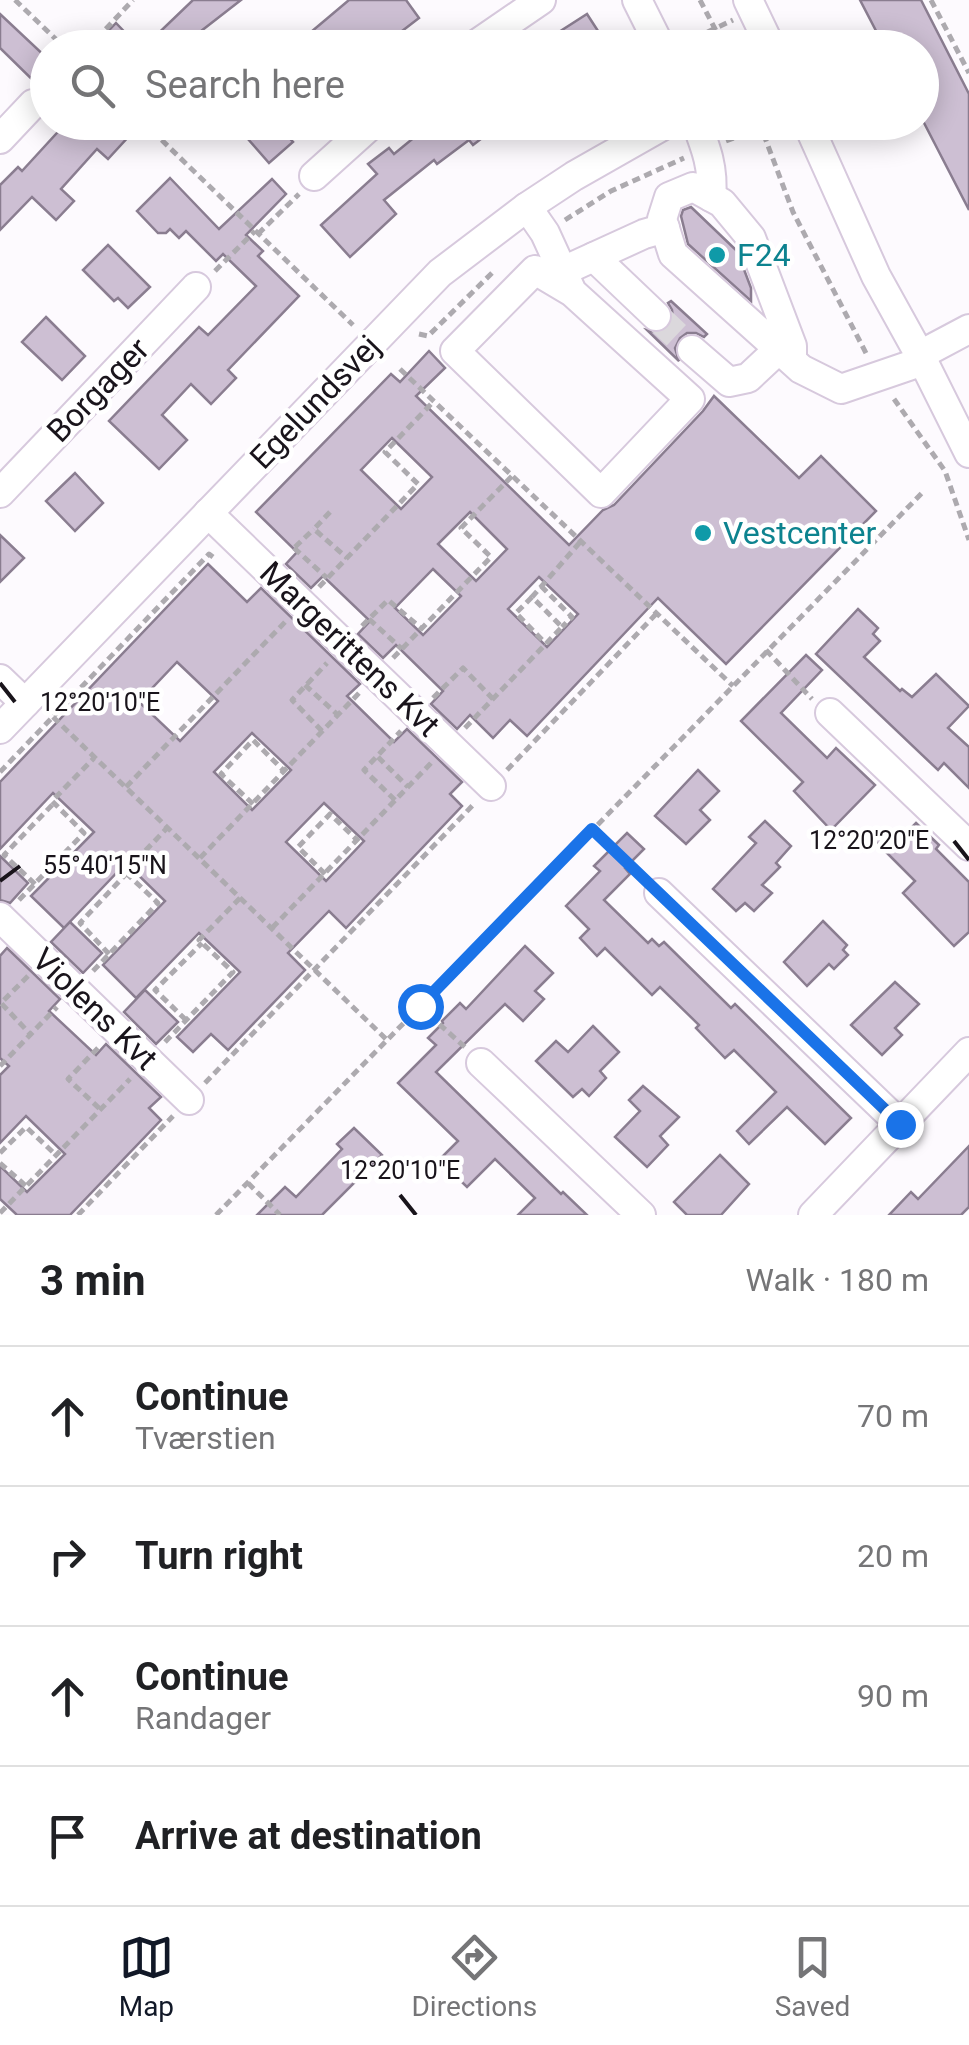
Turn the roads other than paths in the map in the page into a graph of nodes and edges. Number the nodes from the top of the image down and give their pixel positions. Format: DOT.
graph roads {
  1 [pos="541,0"];
  2 [pos="637,0"];
  3 [pos="751,6"];
  4 [pos="497,30"];
  5 [pos="652,30"];
  6 [pos="763,30"];
  7 [pos="30,107"];
  8 [pos="0,138"];
  9 [pos="354,140"];
  10 [pos="637,140"];
  11 [pos="702,140"];
  12 [pos="815,140"];
  13 [pos="314,176"];
  14 [pos="711,197"];
  15 [pos="527,207"];
  16 [pos="665,228"];
  17 [pos="594,257"];
  18 [pos="568,282"];
  19 [pos="196,288"];
  20 [pos="656,316"];
  21 [pos="969,329"];
  22 [pos="692,350"];
  23 [pos="785,355"];
  24 [pos="921,358"];
  25 [pos="969,453"];
  26 [pos="0,493"];
  27 [pos="208,513"];
  28 [pos="0,679"];
  29 [pos="25,703"];
  30 [pos="830,714"];
  31 [pos="0,728"];
  32 [pos="491,786"];
  33 [pos="969,846"];
  34 [pos="659,893"];
  35 [pos="1,918"];
  36 [pos="969,1052"];
  37 [pos="482,1063"];
  38 [pos="189,1100"];
  39 [pos="900,1124"];
  40 [pos="640,1215"];
  41 [pos="813,1215"];
  1 -- 4 [label="street"];
  2 -- 5 [label="street"];
  3 -- 6 [label="street"];
  7 -- 8 [label="street"];
  9 -- 13 [label="street"];
  10 -- 15 [label="street, Egelundsvej"];
  11 -- 14 [label="street"];
  12 -- 24 [label="street"];
  14 -- 16 [label="street"];
  14 -- 23 [label="street"];
  15 -- 18 [label="street"];
  15 -- 27 [label="street, Egelundsvej"];
  16 -- 17 [label="street"];
  16 -- 23 [label="street"];
  17 -- 18 [label="street"];
  17 -- 20 [label="street"];
  18 -- 18 [label="street"];
  19 -- 26 [label="street, Borgager"];
  21 -- 24 [label="street"];
  22 -- 23 [label="street"];
  23 -- 24 [label="street"];
  24 -- 25 [label="street"];
  27 -- 29 [label="street, Egelundsvej"];
  27 -- 32 [label="street, Margerittens Kvt"];
  28 -- 29 [label="street"];
  29 -- 31 [label="street, Egelundsvej"];
  30 -- 33 [label="street"];
  34 -- 39 [label="street"];
  35 -- 38 [label="street, Violens Kvt"];
  36 -- 39 [label="street"];
  37 -- 40 [label="street"];
  39 -- 41 [label="street"];
}
